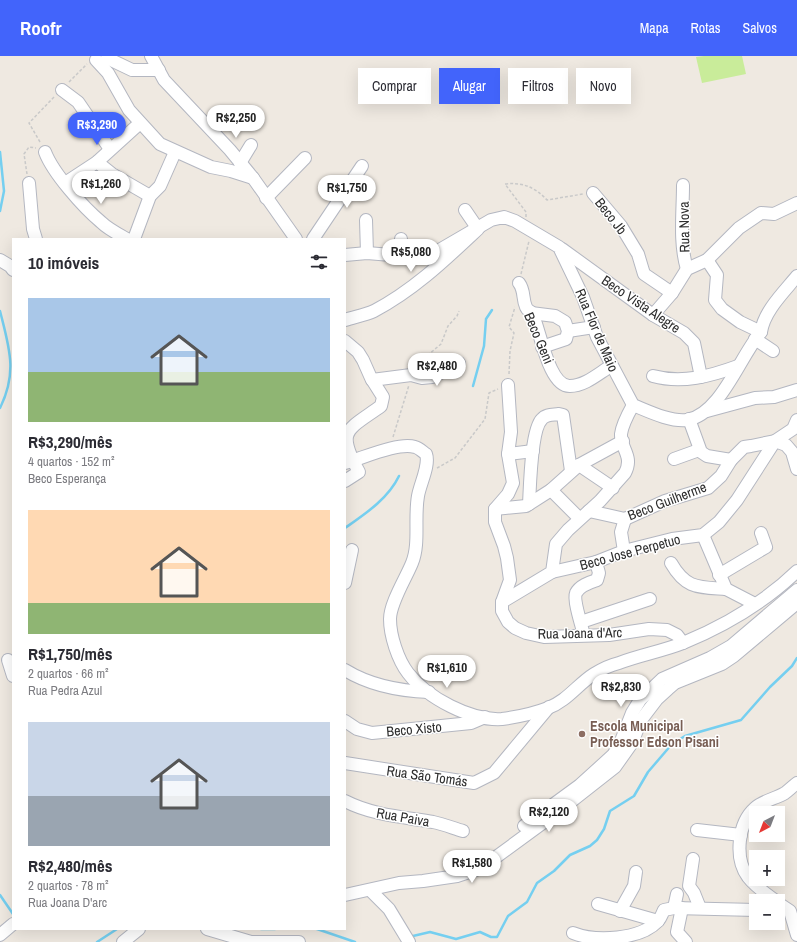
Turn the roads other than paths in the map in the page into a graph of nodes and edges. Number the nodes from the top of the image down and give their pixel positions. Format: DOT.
graph roads {
  1 [pos="151,56"];
  2 [pos="159,70"];
  3 [pos="62,90"];
  4 [pos="140,123"];
  5 [pos="251,145"];
  6 [pos="110,150"];
  7 [pos="45,152"];
  8 [pos="175,152"];
  9 [pos="305,158"];
  10 [pos="97,162"];
  11 [pos="240,163"];
  12 [pos="362,166"];
  13 [pos="252,178"];
  14 [pos="29,183"];
  15 [pos="65,183"];
  16 [pos="683,184"];
  17 [pos="593,193"];
  18 [pos="150,196"];
  19 [pos="266,198"];
  20 [pos="797,203"];
  21 [pos="465,210"];
  22 [pos="366,220"];
  23 [pos="478,229"];
  24 [pos="36,238"];
  25 [pos="125,238"];
  26 [pos="134,238"];
  27 [pos="295,238"];
  28 [pos="314,238"];
  29 [pos="401,239"];
  30 [pos="559,247"];
  31 [pos="367,252"];
  32 [pos="346,255"];
  33 [pos="400,255"];
  34 [pos="0,260"];
  35 [pos="707,260"];
  36 [pos="12,269"];
  37 [pos="687,269"];
  38 [pos="797,276"];
  39 [pos="519,284"];
  40 [pos="672,294"];
  41 [pos="531,313"];
  42 [pos="653,315"];
  43 [pos="346,320"];
  44 [pos="594,328"];
  45 [pos="568,331"];
  46 [pos="758,335"];
  47 [pos="346,342"];
  48 [pos="542,347"];
  49 [pos="773,351"];
  50 [pos="459,363"];
  51 [pos="611,366"];
  52 [pos="738,366"];
  53 [pos="654,376"];
  54 [pos="701,376"];
  55 [pos="372,380"];
  56 [pos="508,385"];
  57 [pos="797,390"];
  58 [pos="633,406"];
  59 [pos="704,412"];
  60 [pos="689,419"];
  61 [pos="797,420"];
  62 [pos="623,441"];
  63 [pos="775,441"];
  64 [pos="699,450"];
  65 [pos="533,451"];
  66 [pos="508,454"];
  67 [pos="674,459"];
  68 [pos="731,460"];
  69 [pos="349,462"];
  70 [pos="575,468"];
  71 [pos="797,469"];
  72 [pos="346,480"];
  73 [pos="613,488"];
  74 [pos="551,490"];
  75 [pos="529,504"];
  76 [pos="495,509"];
  77 [pos="584,515"];
  78 [pos="625,519"];
  79 [pos="761,533"];
  80 [pos="703,534"];
  81 [pos="352,550"];
  82 [pos="624,551"];
  83 [pos="596,562"];
  84 [pos="671,563"];
  85 [pos="797,571"];
  86 [pos="552,572"];
  87 [pos="719,575"];
  88 [pos="346,578"];
  89 [pos="797,579"];
  90 [pos="784,584"];
  91 [pos="726,589"];
  92 [pos="797,590"];
  93 [pos="650,598"];
  94 [pos="502,602"];
  95 [pos="797,603"];
  96 [pos="755,604"];
  97 [pos="581,622"];
  98 [pos="584,635"];
  99 [pos="683,643"];
  100 [pos="8,660"];
  101 [pos="346,671"];
  102 [pos="12,673"];
  103 [pos="429,692"];
  104 [pos="550,708"];
  105 [pos="485,717"];
  106 [pos="346,722"];
  107 [pos="346,763"];
  108 [pos="797,783"];
  109 [pos="346,802"];
  110 [pos="697,830"];
  111 [pos="463,831"];
  112 [pos="741,835"];
  113 [pos="693,859"];
  114 [pos="479,865"];
  115 [pos="636,872"];
  116 [pos="370,890"];
  117 [pos="677,894"];
  118 [pos="766,894"];
  119 [pos="346,895"];
  120 [pos="598,904"];
  121 [pos="678,908"];
  122 [pos="700,908"];
  123 [pos="749,910"];
  124 [pos="620,911"];
  125 [pos="785,913"];
  126 [pos="658,921"];
  127 [pos="12,925"];
  128 [pos="138,930"];
  129 [pos="210,930"];
  130 [pos="1,931"];
  131 [pos="573,933"];
  132 [pos="797,935"];
  133 [pos="123,942"];
  134 [pos="299,942"];
  135 [pos="409,942"];
  136 [pos="686,942"];
  1 -- 2 [label="street"];
  2 -- 4 [label="street"];
  2 -- 11 [label="street"];
  3 -- 6 [label="street"];
  4 -- 6 [label="street"];
  4 -- 8 [label="street"];
  5 -- 11 [label="street"];
  6 -- 10 [label="street"];
  7 -- 15 [label="street"];
  8 -- 13 [label="street"];
  8 -- 18 [label="street"];
  9 -- 19 [label="street"];
  10 -- 15 [label="street"];
  10 -- 18 [label="street"];
  11 -- 13 [label="street"];
  12 -- 28 [label="street"];
  13 -- 19 [label="street"];
  14 -- 24 [label="street"];
  15 -- 25 [label="street"];
  16 -- 37 [label="street, Rua Nova"];
  17 -- 40 [label="street, Beco Jb"];
  18 -- 26 [label="street"];
  19 -- 27 [label="street"];
  20 -- 35 [label="street"];
  21 -- 23 [label="street"];
  22 -- 31 [label="street"];
  23 -- 30 [label="street, Rua Flor de Maio"];
  23 -- 33 [label="street, Rua Flor de Maio"];
  23 -- 43 [label="street"];
  29 -- 33 [label="street"];
  30 -- 42 [label="street, Beco Vista Alegre"];
  30 -- 44 [label="street, Rua Flor de Maio"];
  31 -- 32 [label="street, Rua Flor de Maio"];
  31 -- 33 [label="street, Rua Flor de Maio"];
  34 -- 36 [label="street"];
  35 -- 37 [label="street"];
  35 -- 46 [label="street"];
  37 -- 40 [label="street"];
  38 -- 46 [label="street"];
  39 -- 41 [label="street, Beco Geni"];
  40 -- 42 [label="street"];
  41 -- 45 [label="street"];
  41 -- 48 [label="street, Beco Geni"];
  42 -- 54 [label="street, Beco Vista Alegre"];
  44 -- 45 [label="street"];
  44 -- 51 [label="street, Rua Flor de Maio"];
  45 -- 48 [label="street"];
  46 -- 49 [label="street"];
  46 -- 52 [label="street"];
  47 -- 55 [label="street"];
  48 -- 51 [label="street, Beco Geni"];
  50 -- 55 [label="street"];
  51 -- 58 [label="street, Rua Flor de Maio"];
  52 -- 54 [label="street"];
  52 -- 59 [label="street"];
  53 -- 54 [label="street"];
  55 -- 69 [label="street"];
  56 -- 66 [label="street"];
  57 -- 59 [label="street"];
  58 -- 60 [label="street"];
  58 -- 62 [label="street"];
  59 -- 60 [label="street"];
  60 -- 64 [label="street"];
  61 -- 63 [label="street, Beco Jose Perpetuo"];
  62 -- 70 [label="street"];
  62 -- 73 [label="street"];
  63 -- 68 [label="street, Beco Guilherme"];
  63 -- 71 [label="street"];
  63 -- 80 [label="street, Beco Jose Perpetuo"];
  64 -- 67 [label="street"];
  64 -- 68 [label="street"];
  65 -- 66 [label="street"];
  65 -- 70 [label="street"];
  65 -- 75 [label="street"];
  66 -- 76 [label="street"];
  68 -- 78 [label="street, Beco Guilherme"];
  69 -- 72 [label="street"];
  69 -- 103 [label="street"];
  70 -- 73 [label="street"];
  70 -- 74 [label="street"];
  73 -- 77 [label="street"];
  74 -- 75 [label="street"];
  74 -- 77 [label="street"];
  75 -- 76 [label="street"];
  76 -- 94 [label="street"];
  77 -- 78 [label="street, Beco Guilherme"];
  77 -- 86 [label="street"];
  78 -- 82 [label="street"];
  79 -- 87 [label="street"];
  80 -- 82 [label="street, Beco Jose Perpetuo"];
  80 -- 87 [label="street"];
  81 -- 88 [label="street"];
  82 -- 83 [label="street, Beco Jose Perpetuo"];
  83 -- 86 [label="street, Beco Jose Perpetuo"];
  83 -- 97 [label="street"];
  84 -- 91 [label="street"];
  85 -- 90 [label="street"];
  86 -- 94 [label="street, Beco Jose Perpetuo"];
  87 -- 91 [label="street"];
  89 -- 90 [label="street"];
  90 -- 96 [label="street"];
  91 -- 96 [label="street"];
  92 -- 114 [label="street"];
  93 -- 97 [label="street"];
  94 -- 98 [label="street, Rua Joana d'Arc"];
  95 -- 114 [label="street"];
  96 -- 99 [label="street"];
  97 -- 98 [label="street"];
  98 -- 99 [label="street, Rua Joana d'Arc"];
  99 -- 104 [label="street"];
  100 -- 102 [label="street"];
  101 -- 103 [label="street"];
  103 -- 105 [label="street"];
  104 -- 105 [label="street"];
  104 -- 107 [label="street, Rua São Tomás"];
  105 -- 106 [label="street, Beco Xisto"];
  108 -- 112 [label="street"];
  109 -- 111 [label="street, Rua Paiva"];
  110 -- 112 [label="street"];
  112 -- 118 [label="street"];
  113 -- 122 [label="street"];
  114 -- 116 [label="street"];
  115 -- 124 [label="street"];
  116 -- 119 [label="street"];
  116 -- 135 [label="street"];
  117 -- 121 [label="street"];
  120 -- 124 [label="street"];
  121 -- 122 [label="street"];
  121 -- 126 [label="street"];
  121 -- 136 [label="street"];
  122 -- 123 [label="street"];
  124 -- 126 [label="street"];
  125 -- 132 [label="street"];
  126 -- 131 [label="street"];
  127 -- 130 [label="street"];
  128 -- 133 [label="street"];
  129 -- 134 [label="street"];
}
